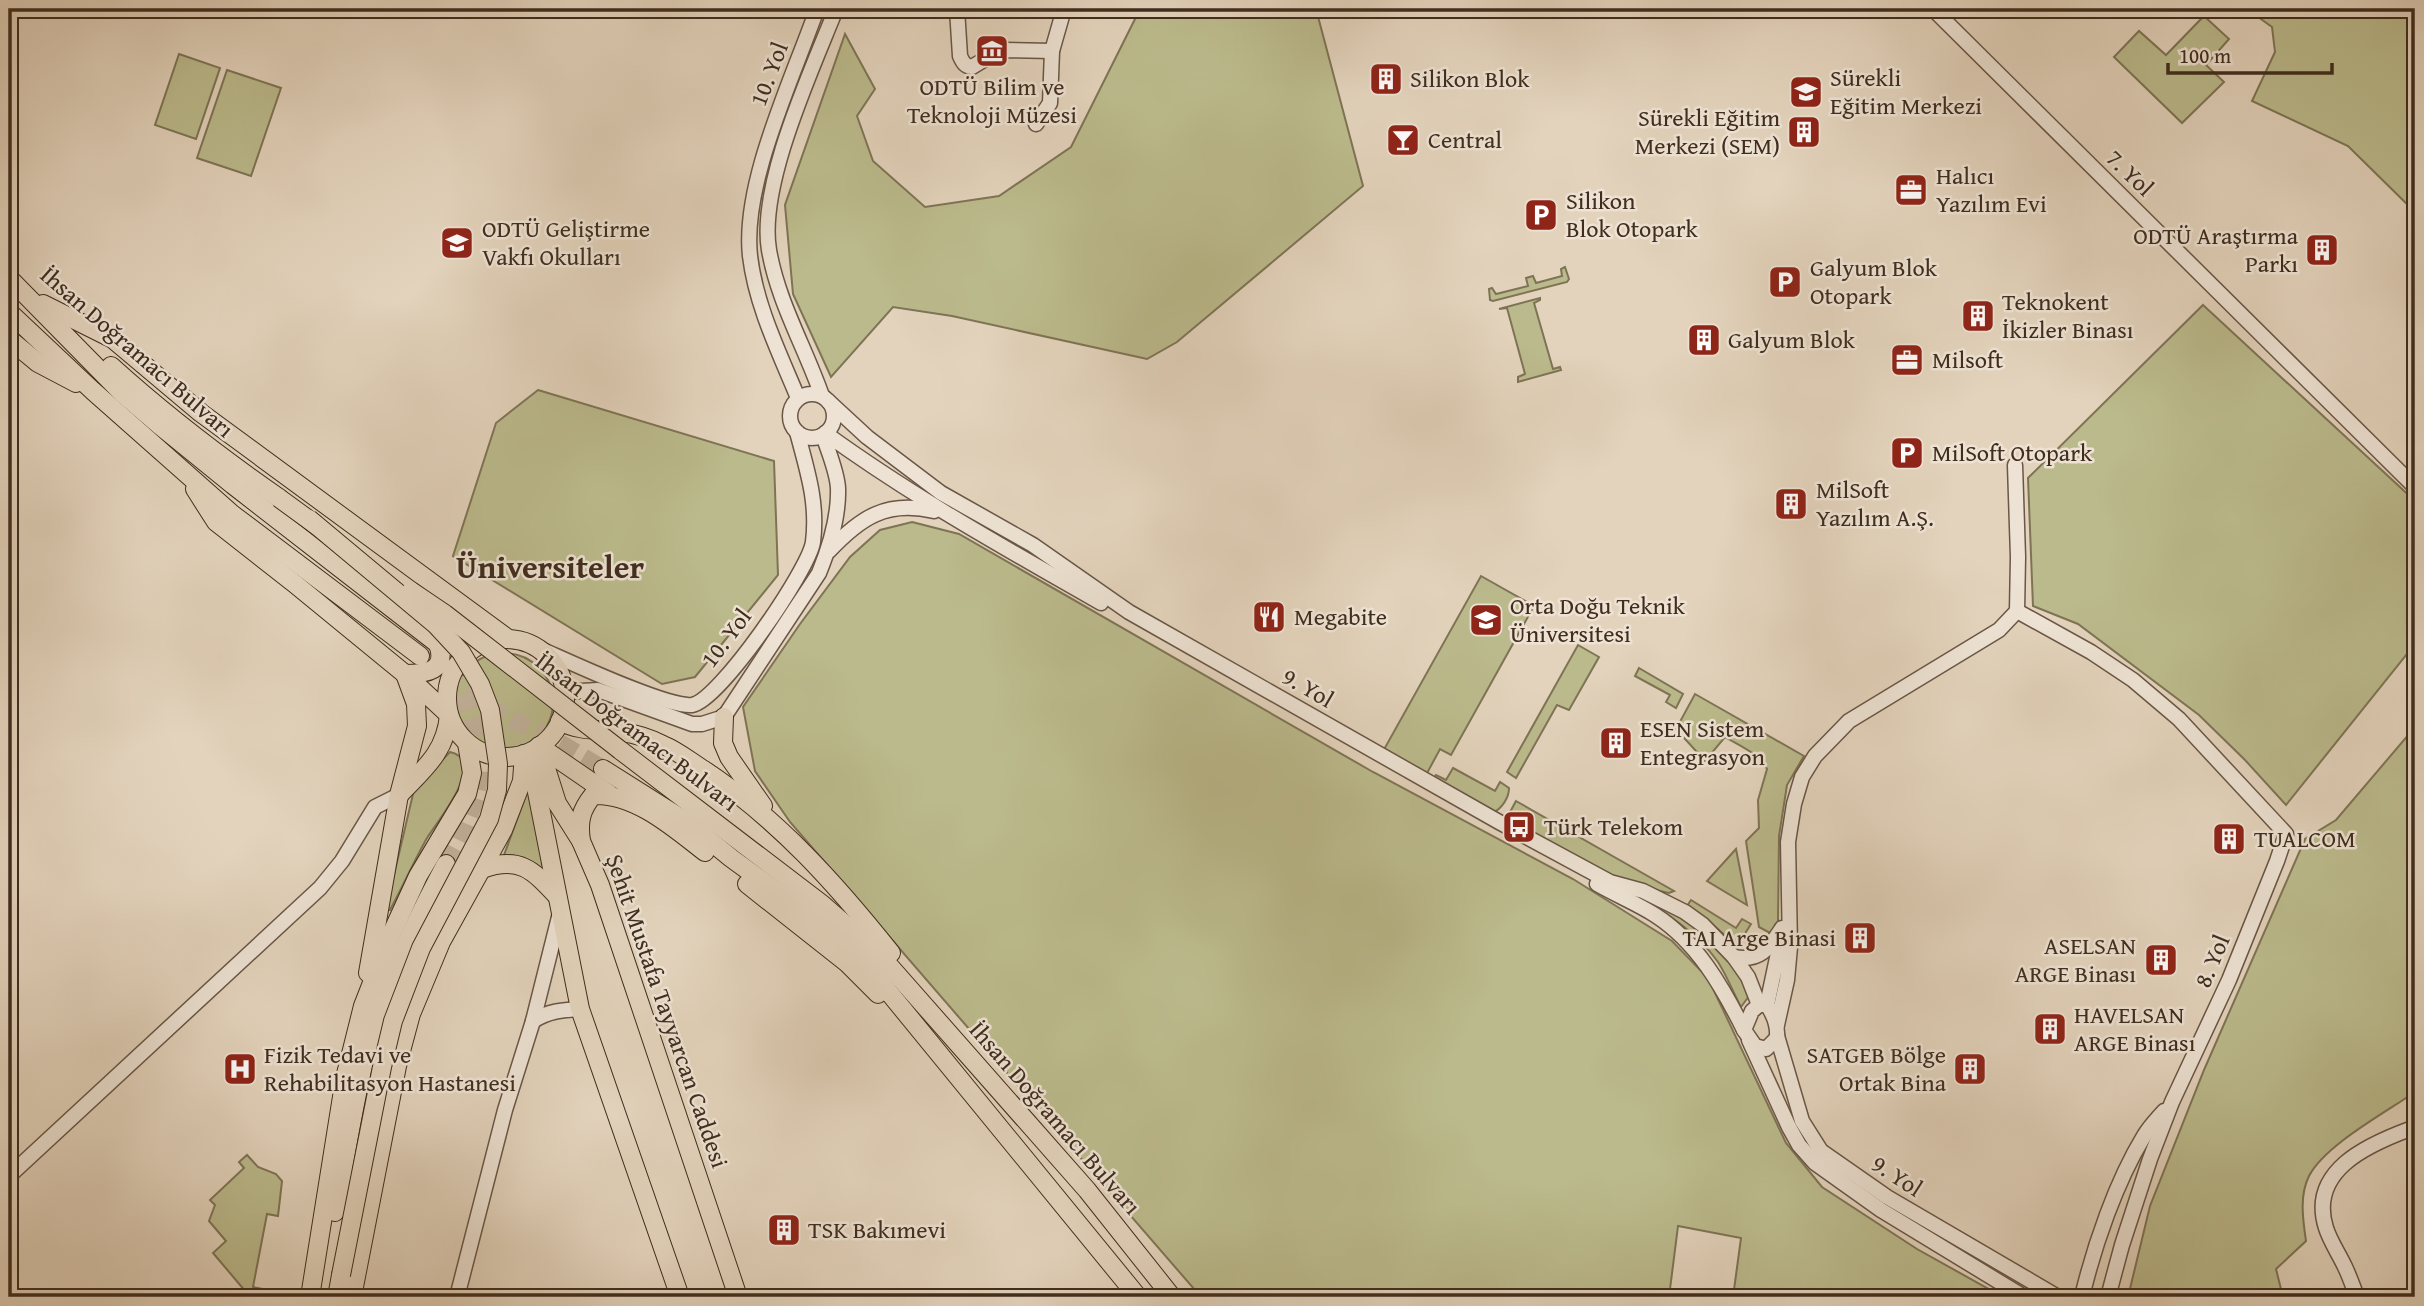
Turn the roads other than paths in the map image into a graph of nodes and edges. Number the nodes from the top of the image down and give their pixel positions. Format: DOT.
graph roads {
  1 [pos="817,9"];
  2 [pos="836,9"];
  3 [pos="957,9"];
  4 [pos="1064,9"];
  5 [pos="1933,9"];
  6 [pos="1052,51"];
  7 [pos="1036,124"];
  8 [pos="9,272"];
  9 [pos="9,278"];
  10 [pos="43,304"];
  11 [pos="9,312"];
  12 [pos="9,339"];
  13 [pos="93,391"];
  14 [pos="798,398"];
  15 [pos="825,398"];
  16 [pos="797,432"];
  17 [pos="824,434"];
  18 [pos="2015,465"];
  19 [pos="184,471"];
  20 [pos="2415,487"];
  21 [pos="946,513"];
  22 [pos="309,519"];
  23 [pos="828,552"];
  24 [pos="2017,611"];
  25 [pos="507,638"];
  26 [pos="438,644"];
  27 [pos="475,647"];
  28 [pos="538,648"];
  29 [pos="747,650"];
  30 [pos="420,656"];
  31 [pos="762,658"];
  32 [pos="405,674"];
  33 [pos="719,686"];
  34 [pos="565,692"];
  35 [pos="738,696"];
  36 [pos="449,715"];
  37 [pos="724,717"];
  38 [pos="560,721"];
  39 [pos="467,743"];
  40 [pos="532,750"];
  41 [pos="603,769"];
  42 [pos="467,793"];
  43 [pos="399,794"];
  44 [pos="609,794"];
  45 [pos="512,809"];
  46 [pos="779,829"];
  47 [pos="581,841"];
  48 [pos="446,864"];
  49 [pos="482,869"];
  50 [pos="1788,882"];
  51 [pos="559,905"];
  52 [pos="1783,926"];
  53 [pos="1734,957"];
  54 [pos="1763,1005"];
  55 [pos="363,1006"];
  56 [pos="580,1009"];
  57 [pos="533,1021"];
  58 [pos="1777,1030"];
  59 [pos="1746,1035"];
  60 [pos="972,1092"];
  61 [pos="1003,1092"];
  62 [pos="2172,1102"];
  63 [pos="2415,1125"];
  64 [pos="9,1176"];
  65 [pos="1936,1235"];
  66 [pos="312,1297"];
  67 [pos="337,1297"];
  68 [pos="352,1297"];
  69 [pos="457,1297"];
  70 [pos="680,1297"];
  71 [pos="738,1297"];
  72 [pos="1138,1297"];
  73 [pos="1172,1297"];
  74 [pos="2024,1297"];
  75 [pos="2058,1297"];
  76 [pos="2082,1297"];
  77 [pos="2108,1297"];
  78 [pos="2357,1297"];
  1 -- 14 [label="street, 10. Yol"];
  2 -- 15 [label="street, 10. Yol"];
  3 -- 6 [label="street"];
  4 -- 6 [label="street"];
  5 -- 20 [label="street, 7. Yol"];
  6 -- 7 [label="street"];
  8 -- 10 [label="main road, İhsan Doğramacı Bulvarı"];
  9 -- 26 [label="main road, İhsan Doğramacı Bulvarı"];
  10 -- 22 [label="main road, İhsan Doğramacı Bulvarı, bridge"];
  10 -- 25 [label="main road"];
  11 -- 13 [label="main road"];
  12 -- 13 [label="main road"];
  13 -- 19 [label="main road"];
  14 -- 15 [label="street"];
  14 -- 16 [label="street, 10. Yol"];
  15 -- 17 [label="street, 10. Yol"];
  15 -- 53 [label="street, 9. Yol"];
  16 -- 17 [label="street"];
  16 -- 29 [label="street, 10. Yol"];
  17 -- 21 [label="street, 9. Yol"];
  17 -- 23 [label="street, 10. Yol"];
  18 -- 24 [label="street"];
  19 -- 30 [label="main road"];
  19 -- 32 [label="main road"];
  21 -- 23 [label="street, 9. Yol"];
  21 -- 59 [label="street, 9. Yol"];
  22 -- 61 [label="main road, İhsan Doğramacı Bulvarı, bridge"];
  22 -- 67 [label="main road, bridge"];
  23 -- 31 [label="street, 10. Yol"];
  24 -- 50 [label="street"];
  24 -- 62 [label="street, 8. Yol"];
  25 -- 27 [label="main road"];
  25 -- 28 [label="main road"];
  26 -- 27 [label="main road"];
  26 -- 32 [label="main road"];
  27 -- 36 [label="main road"];
  28 -- 33 [label="street, 10. Yol"];
  28 -- 34 [label="main road"];
  29 -- 31 [label="street"];
  29 -- 33 [label="street, 10. Yol"];
  31 -- 35 [label="street, 10. Yol"];
  32 -- 36 [label="main road"];
  32 -- 43 [label="main road"];
  33 -- 35 [label="street"];
  34 -- 37 [label="street"];
  34 -- 38 [label="main road"];
  35 -- 37 [label="street, 10. Yol"];
  36 -- 39 [label="main road"];
  36 -- 43 [label="main road"];
  37 -- 46 [label="main road"];
  38 -- 40 [label="main road"];
  38 -- 46 [label="main road"];
  39 -- 40 [label="main road"];
  39 -- 42 [label="main road"];
  40 -- 44 [label="main road"];
  40 -- 45 [label="main road"];
  40 -- 47 [label="main road, Şehit Mustafa Tayyarcan Caddesi"];
  40 -- 51 [label="main road"];
  41 -- 60 [label="main road, İhsan Doğramacı Bulvarı"];
  42 -- 45 [label="main road"];
  42 -- 55 [label="main road"];
  43 -- 55 [label="main road"];
  43 -- 64 [label="street"];
  44 -- 47 [label="main road"];
  44 -- 60 [label="main road"];
  45 -- 49 [label="main road"];
  46 -- 61 [label="main road"];
  47 -- 71 [label="main road, Şehit Mustafa Tayyarcan Caddesi"];
  48 -- 66 [label="main road"];
  49 -- 51 [label="main road"];
  49 -- 68 [label="main road"];
  50 -- 52 [label="street"];
  50 -- 58 [label="street"];
  51 -- 56 [label="main road"];
  51 -- 57 [label="street"];
  52 -- 53 [label="street"];
  52 -- 54 [label="street"];
  53 -- 54 [label="street, 9. Yol"];
  54 -- 58 [label="street, 9. Yol"];
  54 -- 59 [label="street"];
  55 -- 66 [label="main road"];
  56 -- 57 [label="street"];
  56 -- 70 [label="main road"];
  57 -- 69 [label="street"];
  58 -- 59 [label="street"];
  58 -- 65 [label="street, 9. Yol"];
  59 -- 65 [label="street, 9. Yol"];
  60 -- 72 [label="main road, İhsan Doğramacı Bulvarı"];
  61 -- 73 [label="main road, İhsan Doğramacı Bulvarı"];
  62 -- 76 [label="street, 8. Yol"];
  62 -- 77 [label="street, 8. Yol"];
  63 -- 78 [label="street"];
  65 -- 74 [label="street, 9. Yol"];
  65 -- 75 [label="street, 9. Yol"];
}
